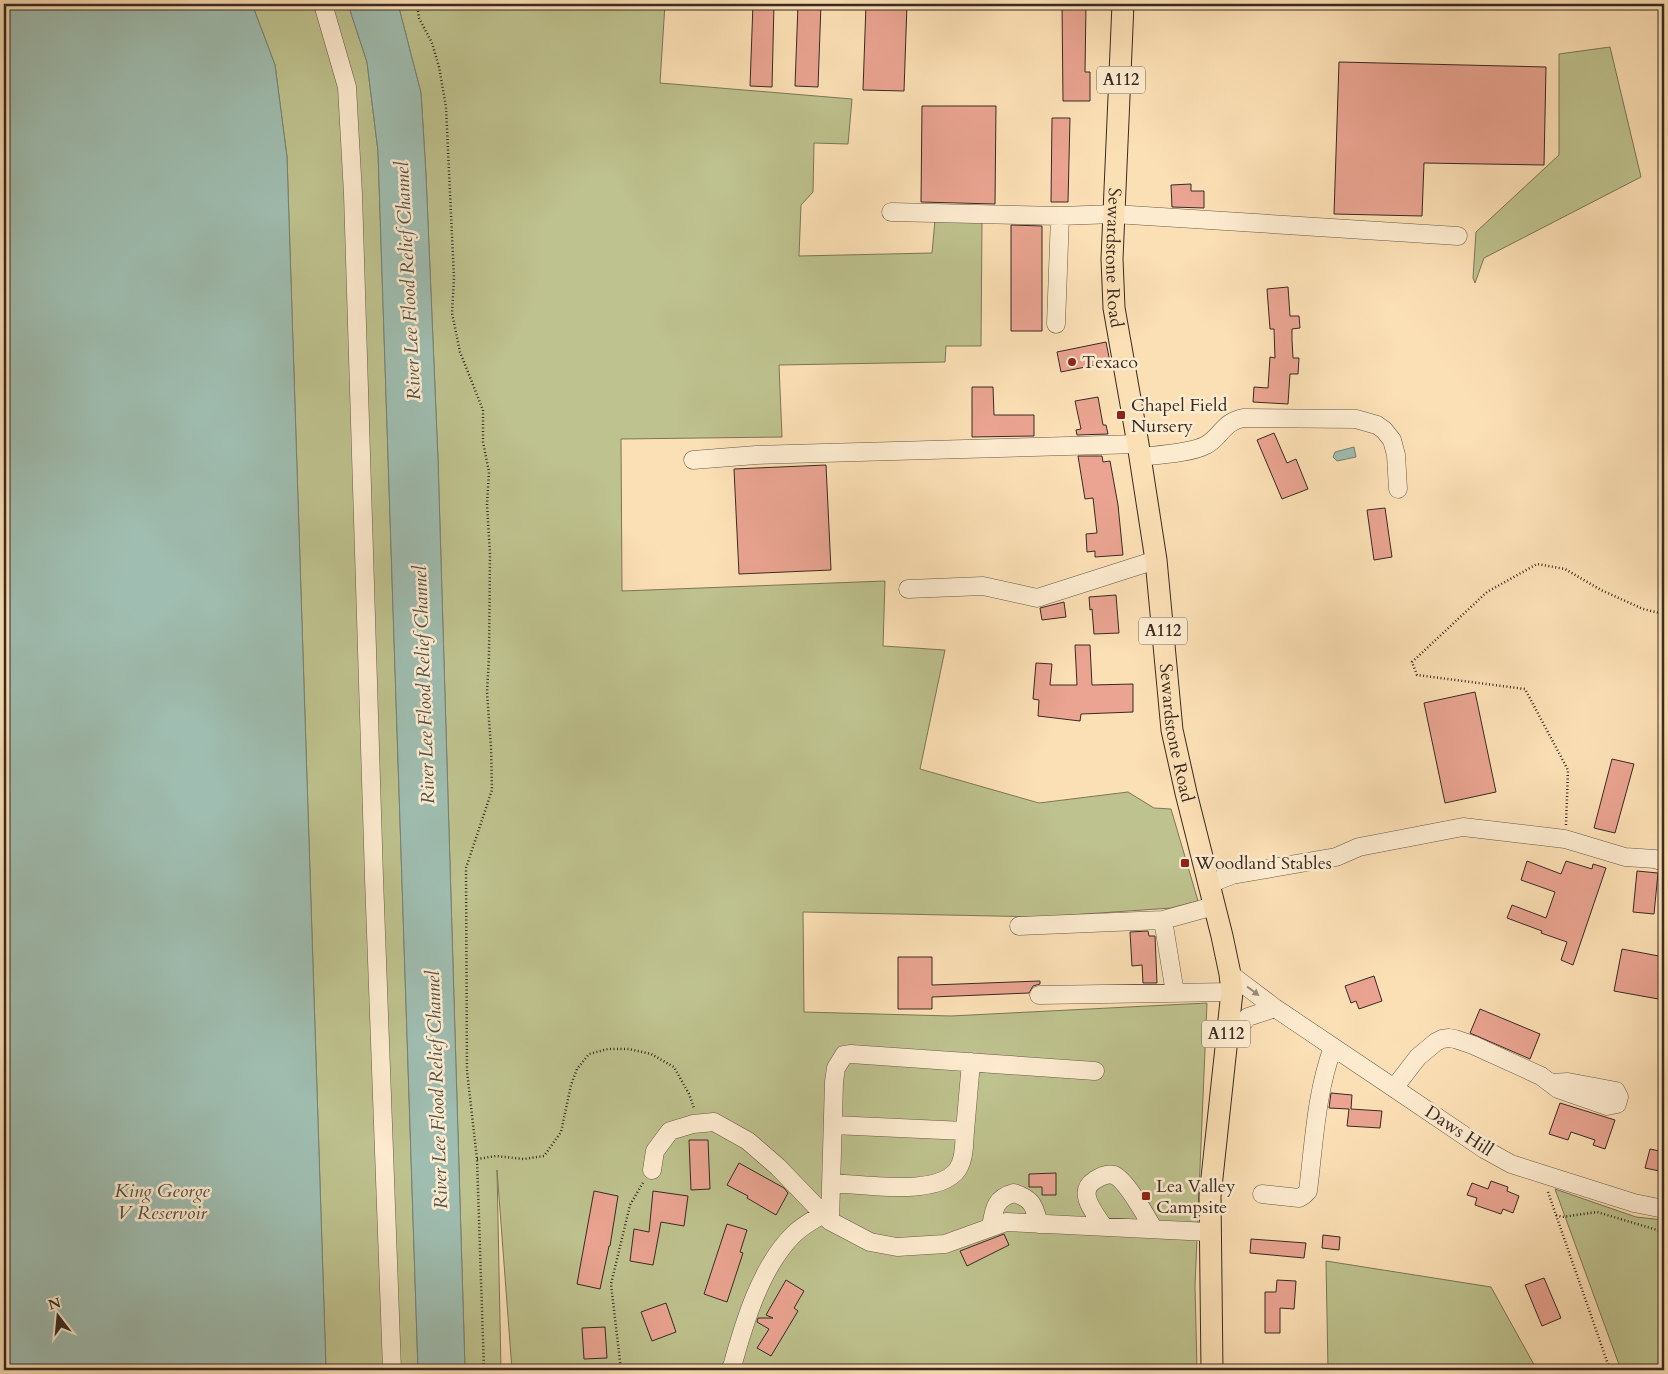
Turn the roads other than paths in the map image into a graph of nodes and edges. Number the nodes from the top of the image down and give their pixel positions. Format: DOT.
graph roads {
  1 [pos="323,4"];
  2 [pos="1123,4"];
  3 [pos="891,212"];
  4 [pos="1114,214"];
  5 [pos="1060,216"];
  6 [pos="1458,236"];
  7 [pos="1056,324"];
  8 [pos="1139,451"];
  9 [pos="693,460"];
  10 [pos="1398,489"];
  11 [pos="1156,560"];
  12 [pos="908,589"];
  13 [pos="1664,862"];
  14 [pos="1208,884"];
  15 [pos="1214,906"];
  16 [pos="1163,920"];
  17 [pos="1019,926"];
  18 [pos="1231,983"];
  19 [pos="1175,993"];
  20 [pos="1038,995"];
  21 [pos="1275,1008"];
  22 [pos="1225,1043"];
  23 [pos="1333,1047"];
  24 [pos="970,1062"];
  25 [pos="1095,1071"];
  26 [pos="1550,1083"];
  27 [pos="1394,1088"];
  28 [pos="833,1125"];
  29 [pos="965,1131"];
  30 [pos="652,1170"];
  31 [pos="831,1182"];
  32 [pos="1262,1194"];
  33 [pos="1664,1210"];
  34 [pos="826,1217"];
  35 [pos="1039,1224"];
  36 [pos="1103,1226"];
  37 [pos="991,1227"];
  38 [pos="1153,1228"];
  39 [pos="1209,1232"];
  40 [pos="392,1370"];
  41 [pos="730,1370"];
  42 [pos="1212,1370"];
  1 -- 40 [label="street"];
  2 -- 4 [label="main road, Sewardstone Road / A112"];
  3 -- 5 [label="street"];
  4 -- 5 [label="street"];
  4 -- 6 [label="street"];
  4 -- 8 [label="main road, Sewardstone Road / A112"];
  5 -- 7 [label="street"];
  8 -- 9 [label="street"];
  8 -- 10 [label="street"];
  8 -- 11 [label="main road, Sewardstone Road / A112"];
  11 -- 12 [label="street"];
  11 -- 14 [label="main road, Sewardstone Road / A112"];
  13 -- 14 [label="street"];
  14 -- 15 [label="main road, Sewardstone Road / A112"];
  15 -- 16 [label="street"];
  15 -- 18 [label="main road, Sewardstone Road / A112"];
  16 -- 17 [label="street"];
  16 -- 19 [label="street"];
  18 -- 19 [label="street"];
  18 -- 21 [label="street, Daws Hill, one-way"];
  18 -- 22 [label="main road, Sewardstone Road / A112"];
  19 -- 20 [label="street"];
  21 -- 22 [label="street"];
  21 -- 23 [label="street, Daws Hill"];
  22 -- 39 [label="main road, Sewardstone Road / A112"];
  23 -- 27 [label="street, Daws Hill"];
  23 -- 32 [label="street"];
  24 -- 25 [label="street"];
  24 -- 28 [label="street"];
  24 -- 29 [label="street"];
  26 -- 27 [label="street"];
  27 -- 33 [label="street, Daws Hill"];
  28 -- 29 [label="street"];
  28 -- 31 [label="street"];
  29 -- 31 [label="street"];
  30 -- 34 [label="street"];
  31 -- 34 [label="street"];
  34 -- 37 [label="street"];
  34 -- 41 [label="street"];
  35 -- 36 [label="street"];
  35 -- 37 [label="street"];
  35 -- 37 [label="street"];
  36 -- 38 [label="street"];
  36 -- 38 [label="street"];
  38 -- 39 [label="street"];
  39 -- 42 [label="main road, Sewardstone Road / A112"];
}
